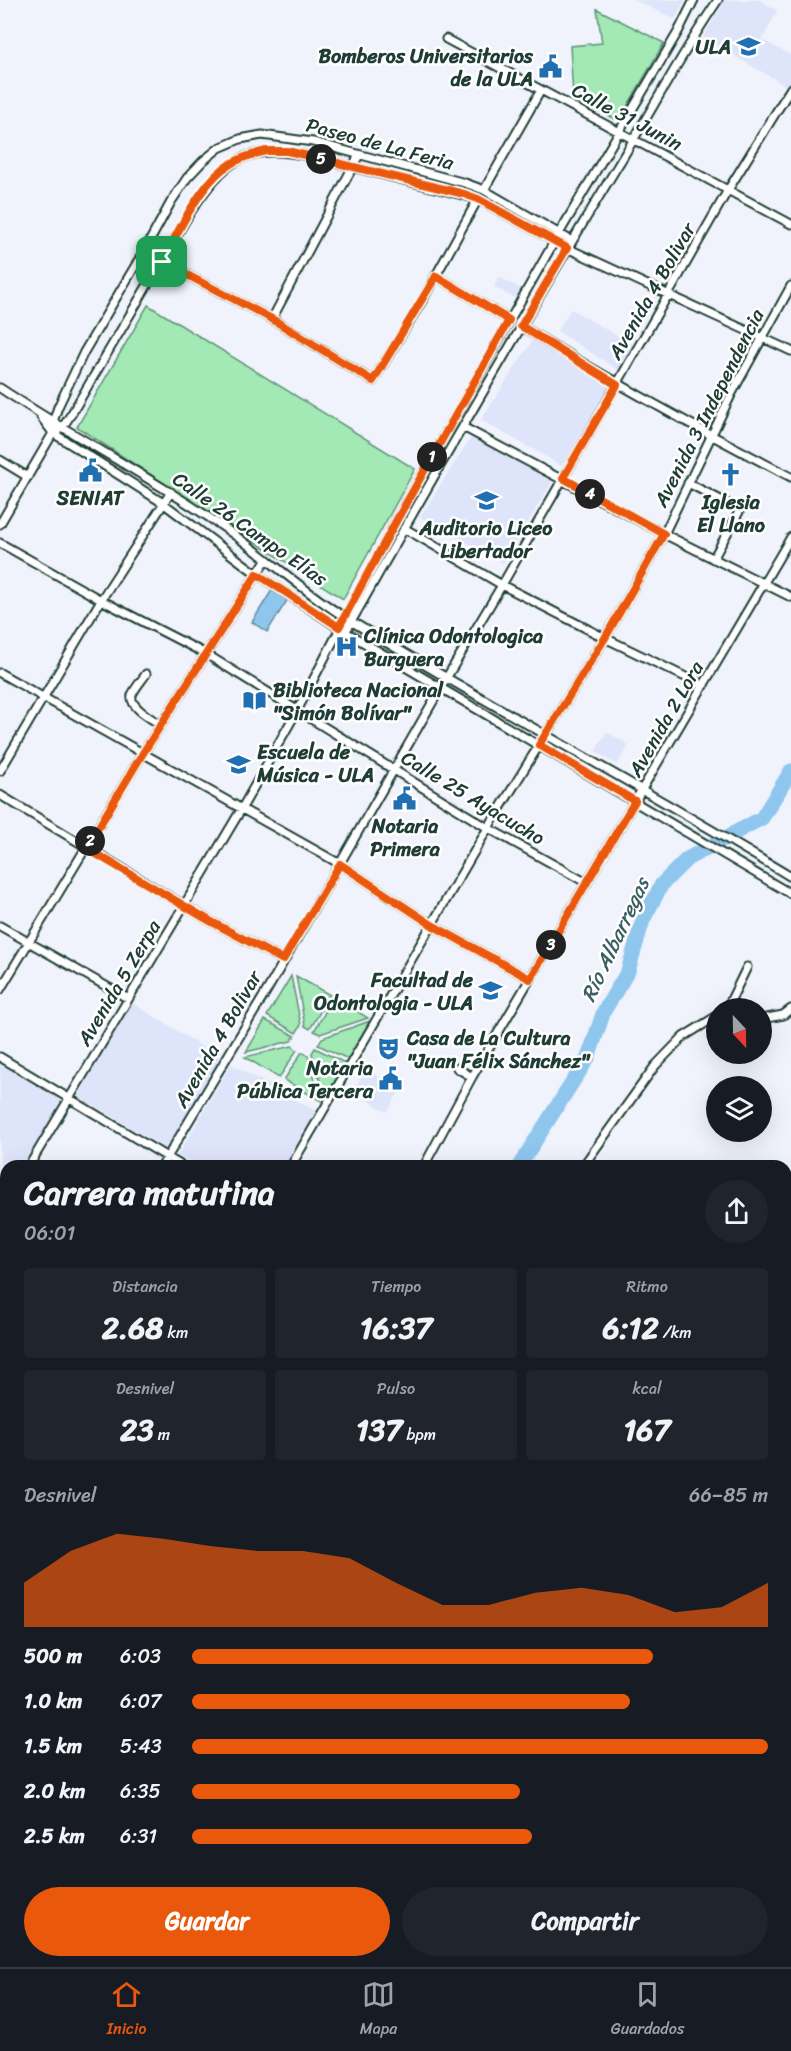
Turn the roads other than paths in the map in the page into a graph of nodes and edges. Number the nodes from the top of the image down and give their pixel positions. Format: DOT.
graph roads {
  1 [pos="694,0"];
  2 [pos="718,0"];
  3 [pos="446,39"];
  4 [pos="791,88"];
  5 [pos="541,90"];
  6 [pos="788,98"];
  7 [pos="618,131"];
  8 [pos="634,139"];
  9 [pos="359,155"];
  10 [pos="355,167"];
  11 [pos="484,190"];
  12 [pos="728,190"];
  13 [pos="478,199"];
  14 [pos="791,224"];
  15 [pos="559,234"];
  16 [pos="554,242"];
  17 [pos="570,244"];
  18 [pos="162,262"];
  19 [pos="436,276"];
  20 [pos="791,286"];
  21 [pos="669,294"];
  22 [pos="272,319"];
  23 [pos="509,320"];
  24 [pos="521,326"];
  25 [pos="762,338"];
  26 [pos="791,351"];
  27 [pos="617,385"];
  28 [pos="0,388"];
  29 [pos="38,413"];
  30 [pos="53,422"];
  31 [pos="463,427"];
  32 [pos="62,428"];
  33 [pos="52,433"];
  34 [pos="710,436"];
  35 [pos="0,460"];
  36 [pos="28,477"];
  37 [pos="791,477"];
  38 [pos="563,478"];
  39 [pos="688,483"];
  40 [pos="171,492"];
  41 [pos="163,503"];
  42 [pos="0,524"];
  43 [pos="405,528"];
  44 [pos="664,534"];
  45 [pos="791,537"];
  46 [pos="0,543"];
  47 [pos="713,559"];
  48 [pos="266,560"];
  49 [pos="257,574"];
  50 [pos="502,585"];
  51 [pos="763,585"];
  52 [pos="791,597"];
  53 [pos="101,600"];
  54 [pos="348,619"];
  55 [pos="342,629"];
  56 [pos="605,638"];
  57 [pos="206,654"];
  58 [pos="0,673"];
  59 [pos="146,674"];
  60 [pos="447,677"];
  61 [pos="704,686"];
  62 [pos="441,688"];
  63 [pos="44,697"];
  64 [pos="297,709"];
  65 [pos="161,725"];
  66 [pos="544,735"];
  67 [pos="539,745"];
  68 [pos="143,753"];
  69 [pos="394,770"];
  70 [pos="0,771"];
  71 [pos="643,790"];
  72 [pos="0,795"];
  73 [pos="635,801"];
  74 [pos="242,808"];
  75 [pos="488,828"];
  76 [pos="86,848"];
  77 [pos="340,864"];
  78 [pos="791,877"];
  79 [pos="587,883"];
  80 [pos="791,894"];
  81 [pos="186,905"];
  82 [pos="432,925"];
  83 [pos="0,926"];
  84 [pos="28,942"];
  85 [pos="283,960"];
  86 [pos="747,967"];
  87 [pos="530,979"];
  88 [pos="0,990"];
  89 [pos="127,998"];
  90 [pos="732,998"];
  91 [pos="791,1009"];
  92 [pos="772,1017"];
  93 [pos="706,1023"];
  94 [pos="0,1057"];
  95 [pos="457,1068"];
  96 [pos="472,1077"];
  97 [pos="69,1098"];
  98 [pos="168,1156"];
  99 [pos="33,1160"];
  100 [pos="166,1160"];
  101 [pos="174,1160"];
  102 [pos="295,1160"];
  103 [pos="427,1160"];
  104 [pos="589,1160"];
  1 -- 7 [label="street"];
  2 -- 8 [label="street"];
  3 -- 5 [label="street, Calle 31 Junin"];
  4 -- 6 [label="street, Avenida 4 Bolivar"];
  5 -- 7 [label="street, Calle 31 Junin"];
  5 -- 11 [label="street"];
  6 -- 12 [label="street, Avenida 4 Bolivar"];
  7 -- 8 [label="street, Calle 31 Junin"];
  7 -- 15 [label="street"];
  8 -- 12 [label="street, Calle 31 Junin"];
  8 -- 17 [label="street"];
  9 -- 10 [label="street"];
  9 -- 11 [label="street, Paseo de La Feria"];
  9 -- 30 [label="street, Paseo de La Feria"];
  10 -- 13 [label="street, Paseo de La Feria"];
  10 -- 18 [label="street, Paseo de La Feria"];
  10 -- 22 [label="street"];
  11 -- 15 [label="street, Paseo de La Feria"];
  12 -- 14 [label="street, Calle 31 Junin"];
  12 -- 21 [label="street, Avenida 4 Bolivar"];
  13 -- 16 [label="street, Paseo de La Feria"];
  13 -- 19 [label="street"];
  15 -- 16 [label="street"];
  15 -- 17 [label="street, Paseo de La Feria"];
  16 -- 17 [label="street, Paseo de La Feria"];
  16 -- 23 [label="street"];
  17 -- 21 [label="street"];
  17 -- 24 [label="street"];
  18 -- 22 [label="street"];
  18 -- 32 [label="street, Paseo de La Feria"];
  19 -- 22 [label="street"];
  19 -- 23 [label="street"];
  20 -- 25 [label="street, Avenida 3 Independencia"];
  21 -- 25 [label="street"];
  21 -- 27 [label="street, Avenida 4 Bolivar"];
  23 -- 54 [label="street"];
  24 -- 27 [label="street"];
  24 -- 31 [label="street"];
  25 -- 26 [label="street"];
  25 -- 34 [label="street, Avenida 3 Independencia"];
  27 -- 34 [label="street"];
  27 -- 38 [label="street, Avenida 4 Bolivar"];
  28 -- 29 [label="street, Calle 26 Campo Elías"];
  29 -- 30 [label="street, Calle 26 Campo Elías"];
  29 -- 33 [label="street"];
  30 -- 32 [label="street, Calle 26 Campo Elías"];
  30 -- 33 [label="street, Paseo de La Feria"];
  31 -- 38 [label="street"];
  31 -- 43 [label="street"];
  32 -- 33 [label="street"];
  32 -- 40 [label="street, Calle 26 Campo Elías"];
  33 -- 36 [label="street"];
  33 -- 41 [label="street, Calle 26 Campo Elías"];
  34 -- 37 [label="street"];
  34 -- 39 [label="street, Avenida 3 Independencia"];
  35 -- 36 [label="street"];
  36 -- 42 [label="street"];
  38 -- 44 [label="street"];
  38 -- 50 [label="street, Avenida 4 Bolivar"];
  39 -- 44 [label="street, Avenida 3 Independencia"];
  39 -- 47 [label="street"];
  40 -- 41 [label="street"];
  40 -- 48 [label="street, Calle 26 Campo Elías"];
  41 -- 49 [label="street, Calle 26 Campo Elías"];
  41 -- 53 [label="street"];
  43 -- 50 [label="street"];
  43 -- 54 [label="street"];
  44 -- 47 [label="street"];
  44 -- 56 [label="street, Avenida 3 Independencia"];
  45 -- 51 [label="street, Avenida 2 Lora"];
  46 -- 53 [label="street, Calle 25 Ayacucho"];
  47 -- 51 [label="street"];
  48 -- 49 [label="street"];
  48 -- 54 [label="street, Calle 26 Campo Elías"];
  49 -- 55 [label="street, Calle 26 Campo Elías"];
  49 -- 57 [label="street"];
  50 -- 56 [label="street"];
  50 -- 60 [label="street, Avenida 4 Bolivar"];
  51 -- 52 [label="street"];
  51 -- 61 [label="street, Avenida 2 Lora"];
  53 -- 57 [label="street, Calle 25 Ayacucho"];
  53 -- 63 [label="street"];
  54 -- 55 [label="street, Avenida 5 Zerpa"];
  54 -- 60 [label="street, Calle 26 Campo Elías"];
  55 -- 62 [label="street, Calle 26 Campo Elías"];
  55 -- 64 [label="street, Avenida 5 Zerpa"];
  56 -- 61 [label="street"];
  56 -- 66 [label="street, Avenida 3 Independencia"];
  57 -- 64 [label="street, Calle 25 Ayacucho"];
  57 -- 65 [label="street"];
  58 -- 63 [label="street"];
  59 -- 65 [label="street"];
  60 -- 62 [label="street, Avenida 4 Bolivar"];
  60 -- 66 [label="street, Calle 26 Campo Elías"];
  61 -- 71 [label="street, Avenida 2 Lora"];
  62 -- 67 [label="street, Calle 26 Campo Elías"];
  62 -- 69 [label="street, Avenida 4 Bolivar"];
  63 -- 68 [label="street"];
  63 -- 70 [label="street"];
  64 -- 69 [label="street, Calle 25 Ayacucho"];
  64 -- 74 [label="street, Avenida 5 Zerpa"];
  65 -- 68 [label="street"];
  66 -- 67 [label="street, Avenida 3 Independencia"];
  66 -- 71 [label="street, Calle 26 Campo Elías"];
  67 -- 73 [label="street, Calle 26 Campo Elías"];
  67 -- 75 [label="street, Avenida 3 Independencia"];
  68 -- 74 [label="street"];
  68 -- 76 [label="street"];
  69 -- 75 [label="street, Calle 25 Ayacucho"];
  69 -- 77 [label="street, Avenida 4 Bolivar"];
  71 -- 73 [label="street, Avenida 2 Lora"];
  71 -- 78 [label="street, Calle 26 Campo Elías"];
  72 -- 76 [label="street"];
  73 -- 79 [label="street, Avenida 2 Lora"];
  73 -- 80 [label="street, Calle 26 Campo Elías"];
  74 -- 77 [label="street"];
  74 -- 81 [label="street, Avenida 5 Zerpa"];
  75 -- 79 [label="street, Calle 25 Ayacucho"];
  75 -- 82 [label="street, Avenida 3 Independencia"];
  76 -- 81 [label="street"];
  76 -- 84 [label="street"];
  77 -- 82 [label="street"];
  77 -- 85 [label="street, Avenida 4 Bolivar"];
  79 -- 87 [label="street, Avenida 2 Lora"];
  81 -- 85 [label="street"];
  81 -- 89 [label="street, Avenida 5 Zerpa"];
  82 -- 87 [label="street"];
  82 -- 102 [label="street, Avenida 3 Independencia"];
  83 -- 84 [label="street"];
  84 -- 88 [label="street"];
  84 -- 89 [label="street"];
  85 -- 98 [label="street, Avenida 4 Bolivar"];
  86 -- 90 [label="street"];
  87 -- 96 [label="street, Avenida 2 Lora"];
  89 -- 97 [label="street, Avenida 5 Zerpa"];
  91 -- 92 [label="street"];
  93 -- 104 [label="street"];
  94 -- 97 [label="street"];
  95 -- 96 [label="street"];
  96 -- 103 [label="street, Avenida 2 Lora"];
  97 -- 98 [label="street"];
  97 -- 99 [label="street, Avenida 5 Zerpa"];
  98 -- 100 [label="street, Avenida 4 Bolivar"];
  98 -- 101 [label="street"];
}
